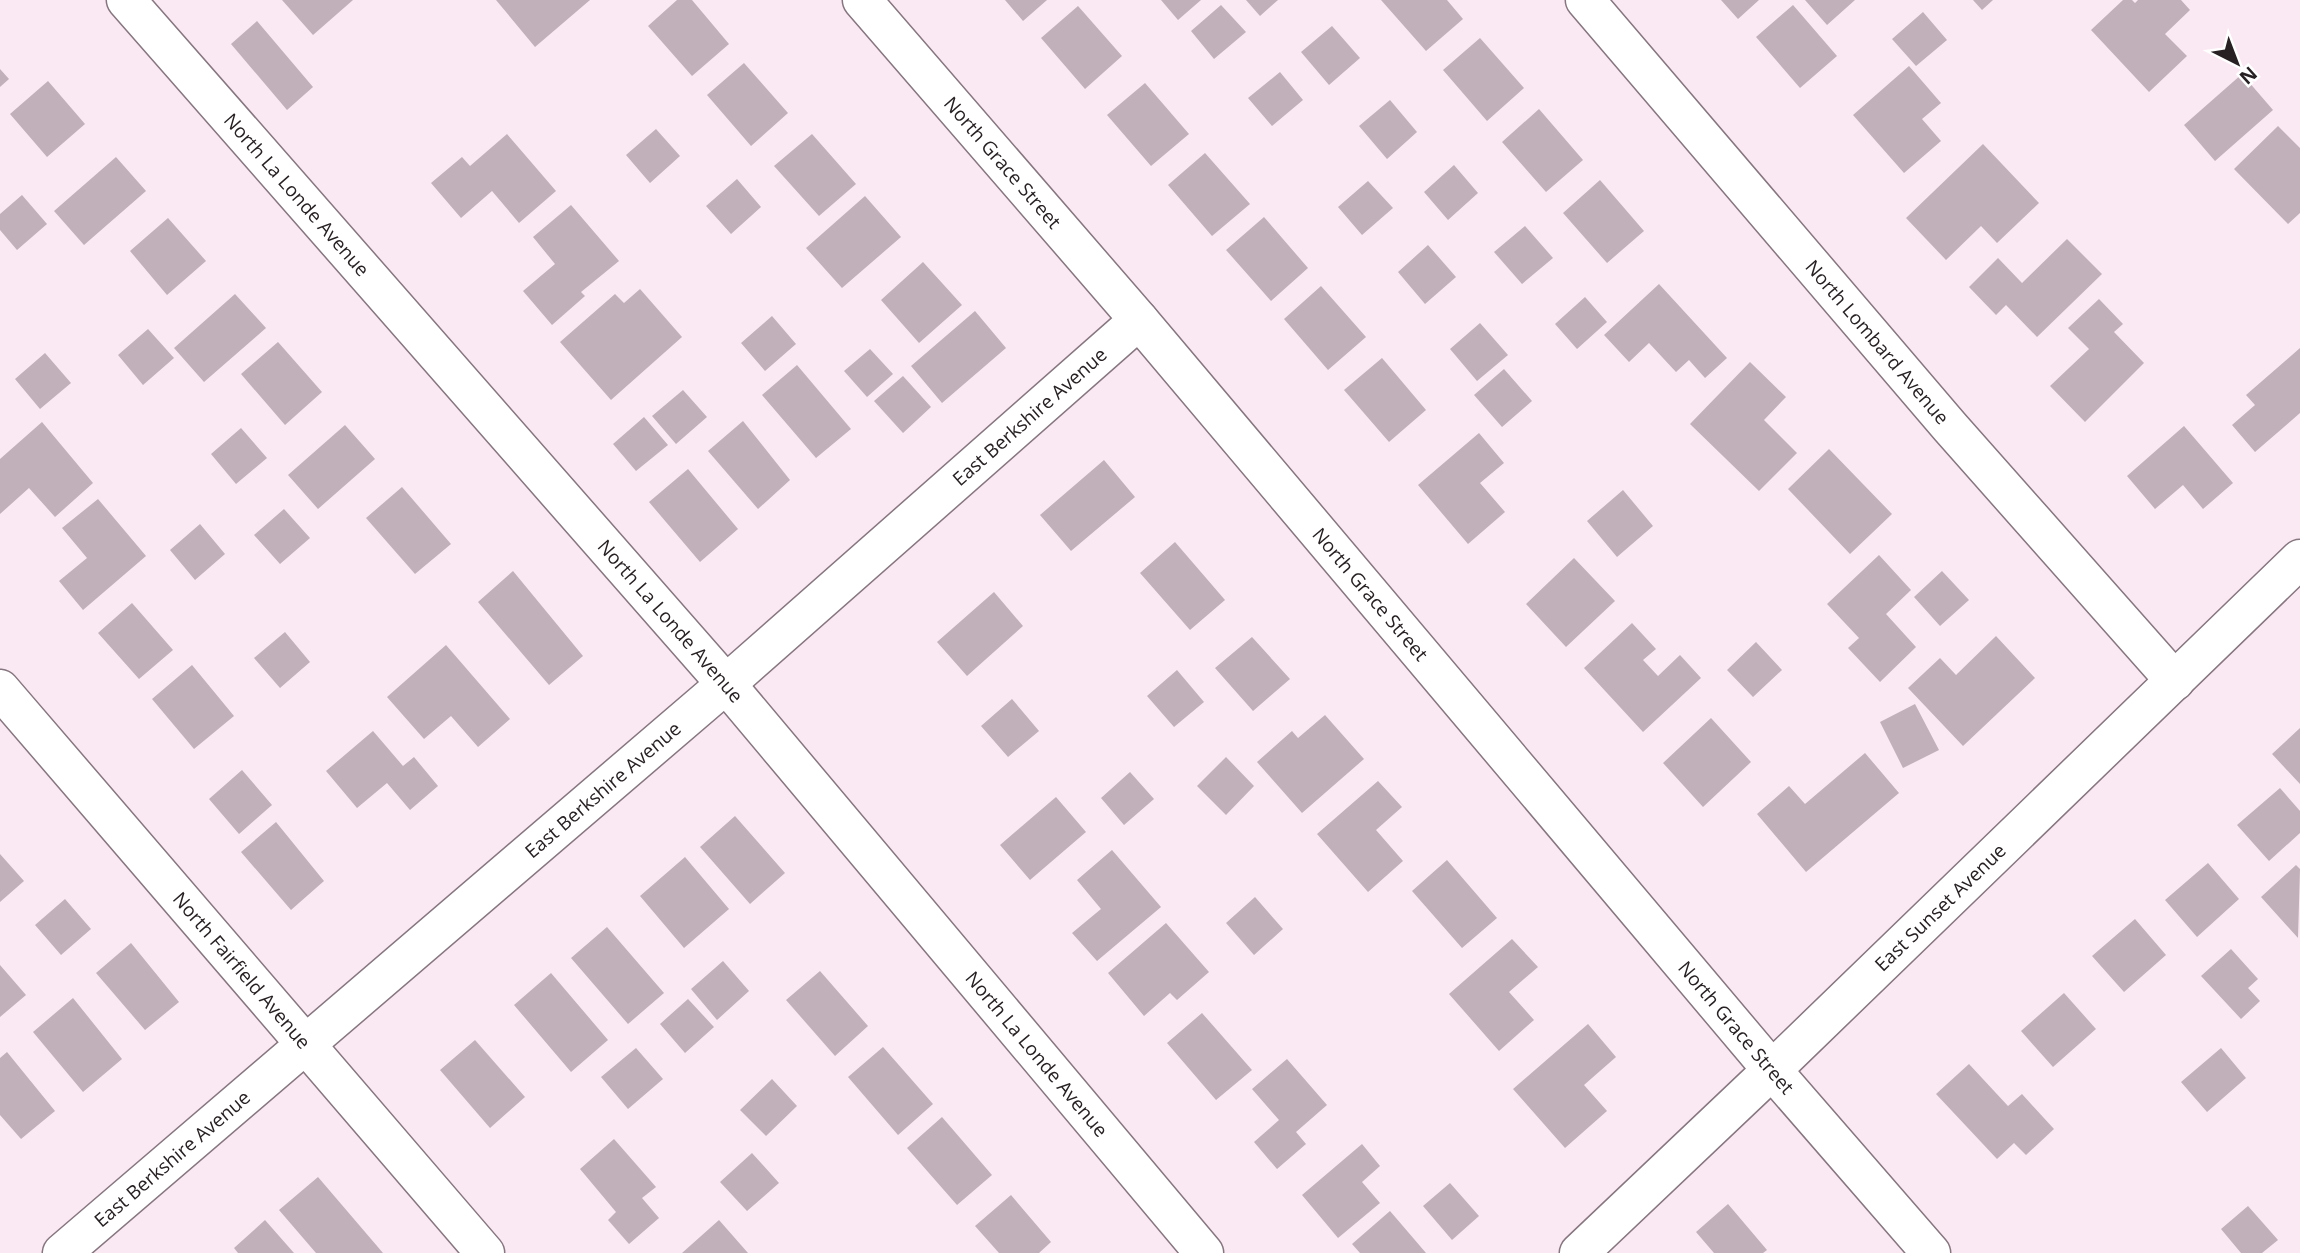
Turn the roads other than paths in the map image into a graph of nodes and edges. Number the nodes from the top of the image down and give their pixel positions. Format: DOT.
graph roads {
  1 [pos="126,0"];
  2 [pos="862,0"];
  3 [pos="1586,0"];
  4 [pos="1139,320"];
  5 [pos="2300,559"];
  6 [pos="2175,681"];
  7 [pos="726,684"];
  8 [pos="0,688"];
  9 [pos="304,1044"];
  10 [pos="1772,1070"];
  11 [pos="62,1253"];
  12 [pos="485,1253"];
  13 [pos="1205,1253"];
  14 [pos="1579,1253"];
  15 [pos="1931,1253"];
  1 -- 7 [label="street, North La Londe Avenue"];
  2 -- 4 [label="street, North Grace Street"];
  3 -- 6 [label="street, North Lombard Avenue"];
  4 -- 7 [label="street, East Berkshire Avenue"];
  4 -- 10 [label="street, North Grace Street"];
  5 -- 6 [label="street, East Sunset Avenue"];
  6 -- 10 [label="street, East Sunset Avenue"];
  7 -- 9 [label="street, East Berkshire Avenue"];
  7 -- 13 [label="street, North La Londe Avenue"];
  8 -- 9 [label="street, North Fairfield Avenue"];
  9 -- 11 [label="street, East Berkshire Avenue"];
  9 -- 12 [label="street, North Fairfield Avenue"];
  10 -- 14 [label="street, East Sunset Avenue"];
  10 -- 15 [label="street, North Grace Street"];
}
